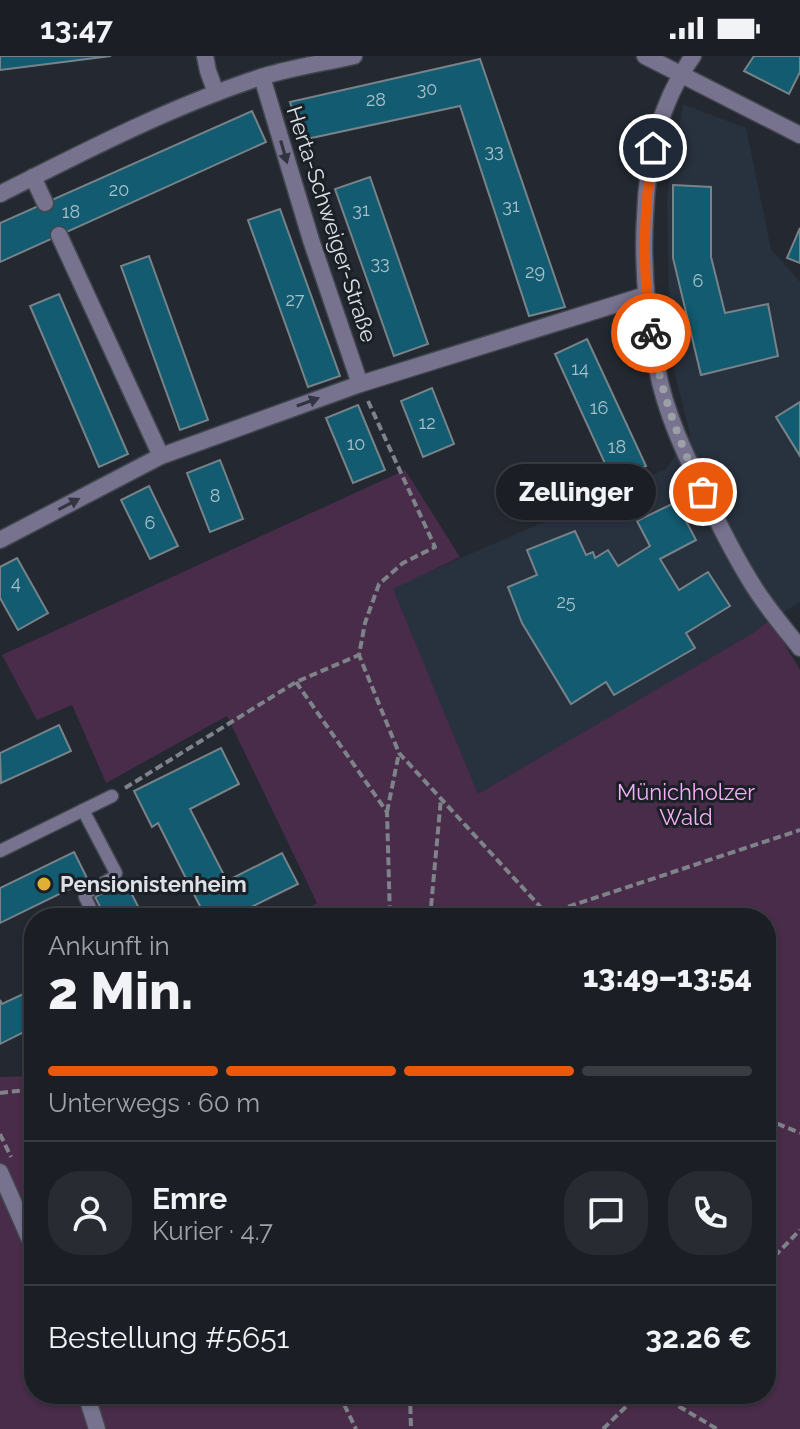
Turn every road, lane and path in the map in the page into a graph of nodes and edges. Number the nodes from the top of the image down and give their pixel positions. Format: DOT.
graph roads {
  1 [pos="205,56"];
  2 [pos="354,56"];
  3 [pos="645,56"];
  4 [pos="693,56"];
  5 [pos="681,73"];
  6 [pos="262,77"];
  7 [pos="216,93"];
  8 [pos="800,135"];
  9 [pos="33,177"];
  10 [pos="0,194"];
  11 [pos="45,203"];
  12 [pos="59,235"];
  13 [pos="646,295"];
  14 [pos="360,384"];
  15 [pos="161,456"];
  16 [pos="0,540"];
  17 [pos="800,648"];
  18 [pos="359,655"];
  19 [pos="296,682"];
  20 [pos="399,753"];
  21 [pos="112,796"];
  22 [pos="441,798"];
  23 [pos="83,810"];
  24 [pos="387,812"];
  25 [pos="800,830"];
  26 [pos="0,851"];
  27 [pos="90,908"];
  28 [pos="390,908"];
  29 [pos="431,908"];
  30 [pos="541,908"];
  31 [pos="561,908"];
  32 [pos="24,1090"];
  33 [pos="0,1093"];
  34 [pos="776,1123"];
  35 [pos="800,1133"];
  36 [pos="0,1172"];
  37 [pos="24,1226"];
  38 [pos="800,1230"];
  39 [pos="776,1255"];
  40 [pos="89,1404"];
  41 [pos="344,1404"];
  42 [pos="410,1404"];
  43 [pos="629,1404"];
  44 [pos="675,1404"];
  45 [pos="97,1429"];
  46 [pos="356,1429"];
  47 [pos="411,1429"];
  48 [pos="603,1429"];
  49 [pos="717,1429"];
  1 -- 7 [label="street"];
  2 -- 6 [label="street"];
  3 -- 5 [label="street"];
  4 -- 5 [label="street"];
  5 -- 8 [label="street"];
  5 -- 13 [label="street"];
  6 -- 7 [label="street"];
  6 -- 14 [label="street, Herta-Schweiger-Straße, one-way"];
  7 -- 9 [label="street"];
  9 -- 10 [label="street"];
  9 -- 11 [label="street"];
  12 -- 15 [label="street"];
  13 -- 14 [label="street"];
  13 -- 17 [label="street"];
  15 -- 14 [label="street, one-way"];
  14 -- 18 [label="path"];
  16 -- 15 [label="street, one-way"];
  18 -- 19 [label="path"];
  18 -- 20 [label="path"];
  19 -- 21 [label="path"];
  19 -- 24 [label="path"];
  20 -- 22 [label="path"];
  20 -- 24 [label="path"];
  21 -- 23 [label="lane"];
  22 -- 29 [label="path"];
  22 -- 30 [label="path"];
  23 -- 26 [label="lane"];
  23 -- 27 [label="lane"];
  24 -- 28 [label="path"];
  25 -- 31 [label="path"];
  32 -- 33 [label="path"];
  34 -- 35 [label="path"];
  36 -- 37 [label="street"];
  38 -- 39 [label="path"];
  40 -- 45 [label="street"];
  41 -- 46 [label="path"];
  42 -- 47 [label="path"];
  43 -- 48 [label="path"];
  44 -- 49 [label="path"];
}
